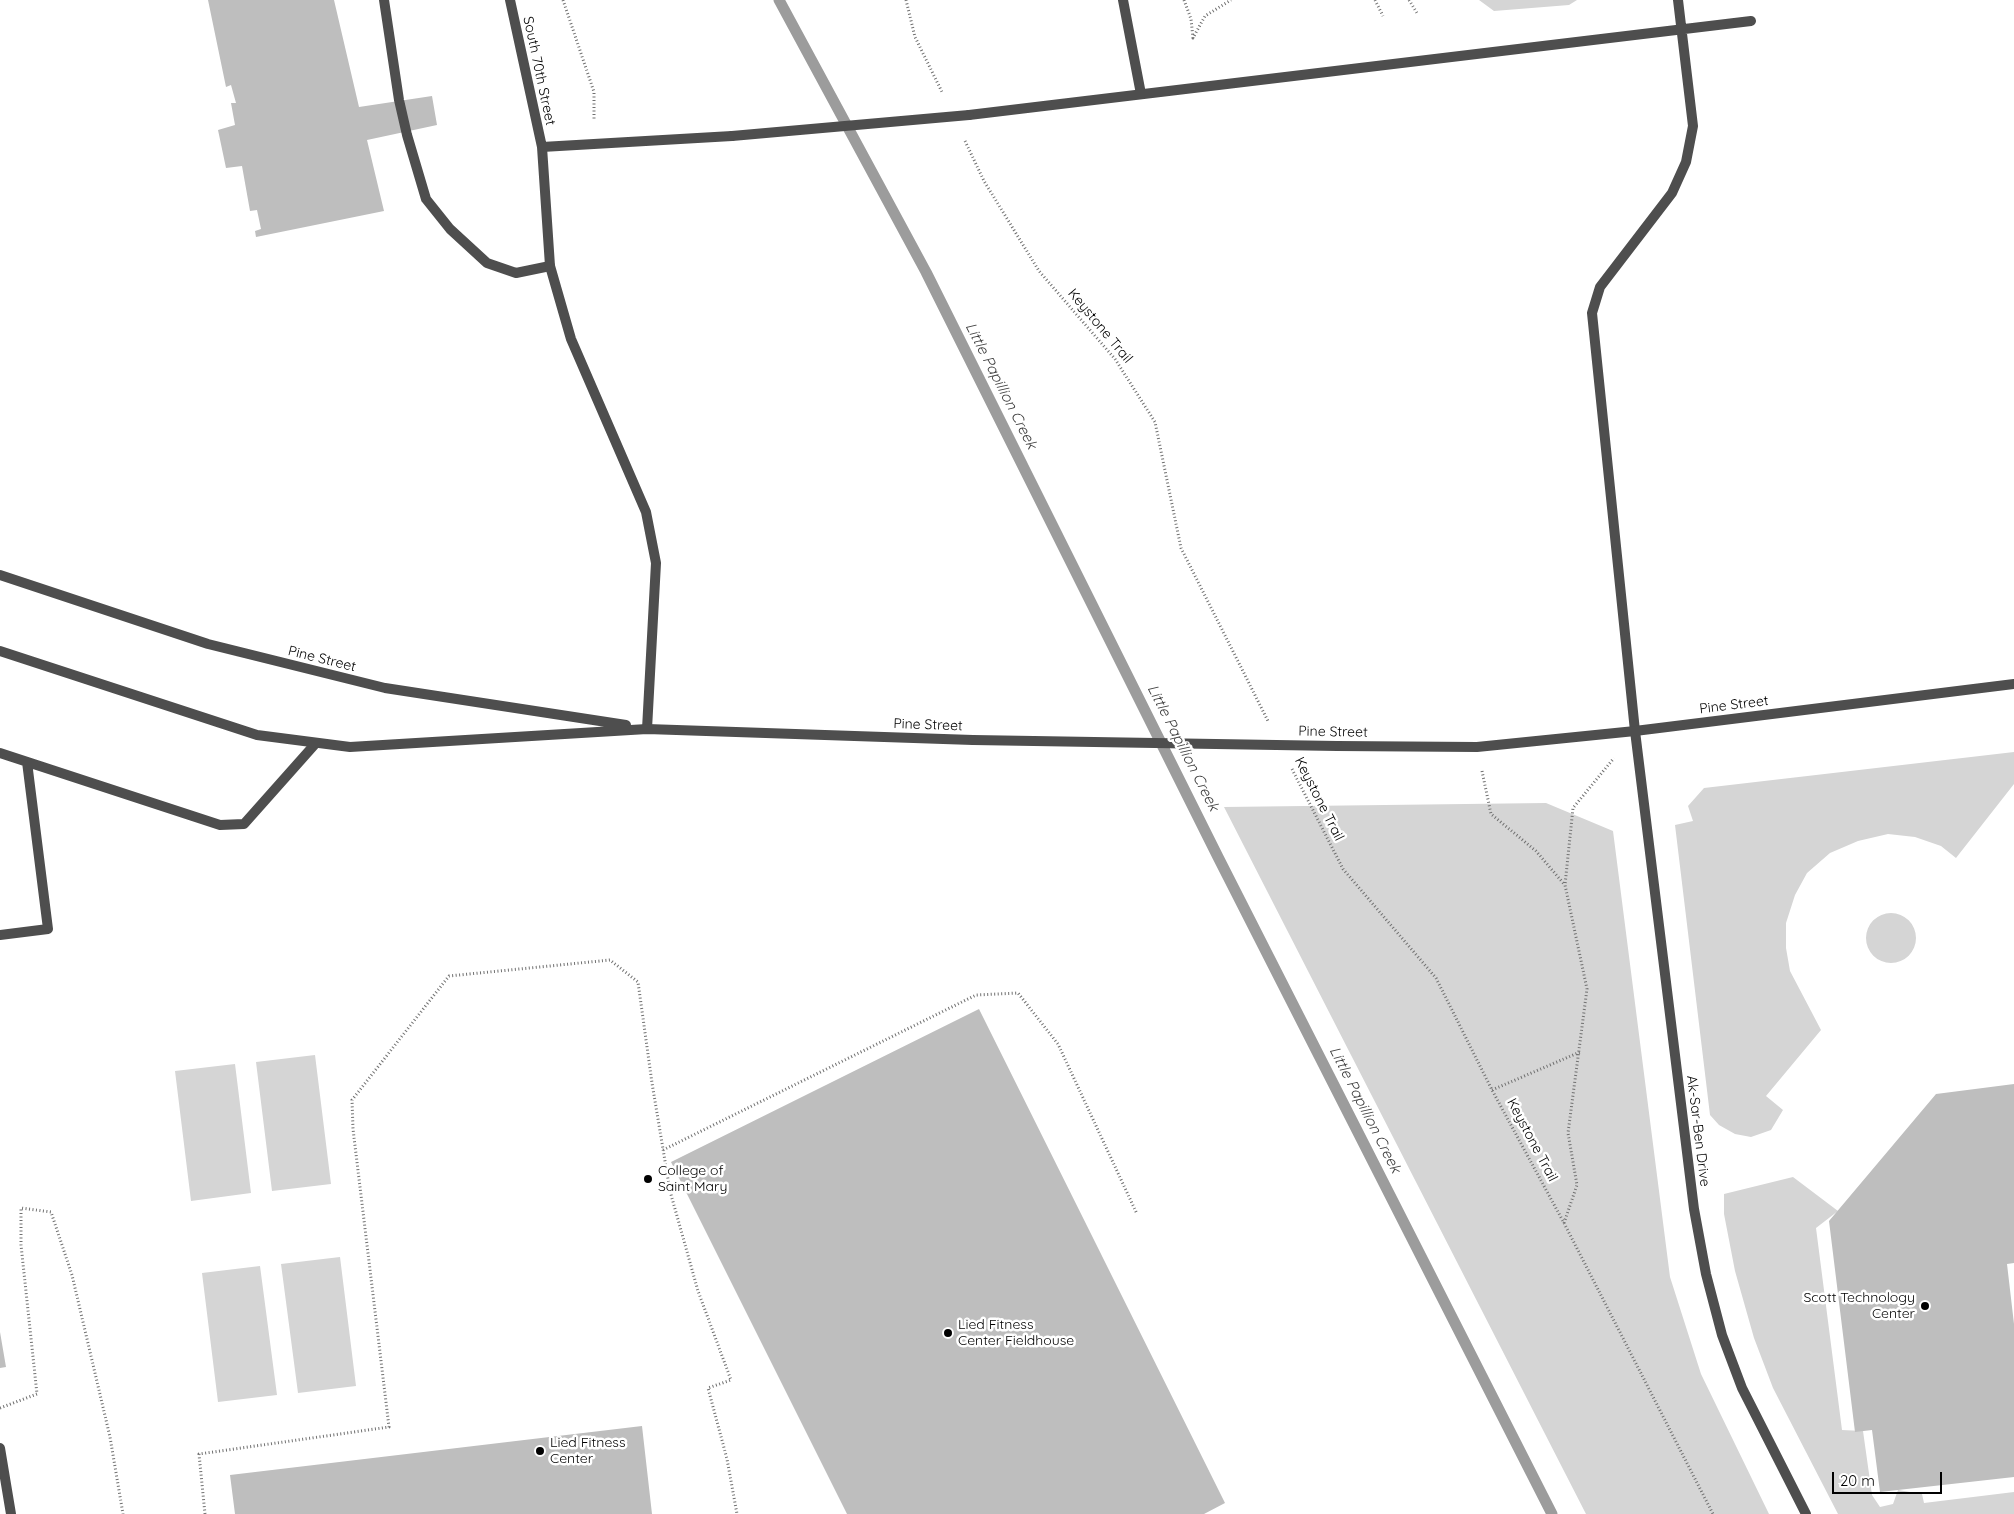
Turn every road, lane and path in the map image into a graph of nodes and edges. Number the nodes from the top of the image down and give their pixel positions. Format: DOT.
graph roads {
  1 [pos="384,0"];
  2 [pos="510,0"];
  3 [pos="563,0"];
  4 [pos="906,0"];
  5 [pos="1122,0"];
  6 [pos="1184,0"];
  7 [pos="1231,0"];
  8 [pos="1374,0"];
  9 [pos="1409,0"];
  10 [pos="1678,0"];
  11 [pos="1417,12"];
  12 [pos="1383,16"];
  13 [pos="1751,21"];
  14 [pos="1682,28"];
  15 [pos="1141,94"];
  16 [pos="945,100"];
  17 [pos="962,136"];
  18 [pos="594,144"];
  19 [pos="542,147"];
  20 [pos="550,266"];
  21 [pos="0,575"];
  22 [pos="0,651"];
  23 [pos="2014,684"];
  24 [pos="647,728"];
  25 [pos="1272,729"];
  26 [pos="1635,732"];
  27 [pos="316,743"];
  28 [pos="1477,747"];
  29 [pos="0,753"];
  30 [pos="27,762"];
  31 [pos="1289,764"];
  32 [pos="1565,885"];
  33 [pos="0,935"];
  34 [pos="1580,1052"];
  35 [pos="1492,1090"];
  36 [pos="663,1150"];
  37 [pos="1137,1214"];
  38 [pos="1564,1223"];
  39 [pos="0,1408"];
  40 [pos="0,1448"];
  41 [pos="11,1514"];
  42 [pos="123,1514"];
  43 [pos="205,1514"];
  44 [pos="737,1514"];
  45 [pos="1713,1514"];
  46 [pos="1806,1514"];
  1 -- 20 [label="street"];
  2 -- 19 [label="street, South 70th Street"];
  3 -- 18 [label="path"];
  4 -- 16 [label="path"];
  5 -- 15 [label="street"];
  6 -- 7 [label="path"];
  8 -- 12 [label="path"];
  9 -- 11 [label="path"];
  10 -- 14 [label="street, Ak-Sar-Ben Drive"];
  13 -- 14 [label="street"];
  14 -- 15 [label="street"];
  14 -- 26 [label="street, Ak-Sar-Ben Drive"];
  15 -- 18 [label="street, bridge"];
  17 -- 25 [label="path, Keystone Trail"];
  18 -- 19 [label="street"];
  19 -- 20 [label="street, South 70th Street"];
  20 -- 24 [label="street, South 70th Street"];
  21 -- 24 [label="street, Pine Street"];
  22 -- 27 [label="street, Pine Street"];
  23 -- 26 [label="street, Pine Street"];
  24 -- 27 [label="street, Pine Street"];
  24 -- 28 [label="street, Pine Street, bridge"];
  26 -- 28 [label="street, Pine Street"];
  26 -- 32 [label="path"];
  26 -- 46 [label="street, Ak-Sar-Ben Drive"];
  27 -- 30 [label="street"];
  28 -- 32 [label="path"];
  29 -- 30 [label="street"];
  30 -- 33 [label="street"];
  31 -- 35 [label="path, Keystone Trail"];
  32 -- 34 [label="path"];
  34 -- 35 [label="path"];
  34 -- 38 [label="path"];
  35 -- 38 [label="path, Keystone Trail"];
  36 -- 37 [label="path"];
  36 -- 43 [label="path"];
  36 -- 44 [label="path"];
  38 -- 45 [label="path, Keystone Trail"];
  39 -- 42 [label="path"];
  40 -- 41 [label="street"];
}
